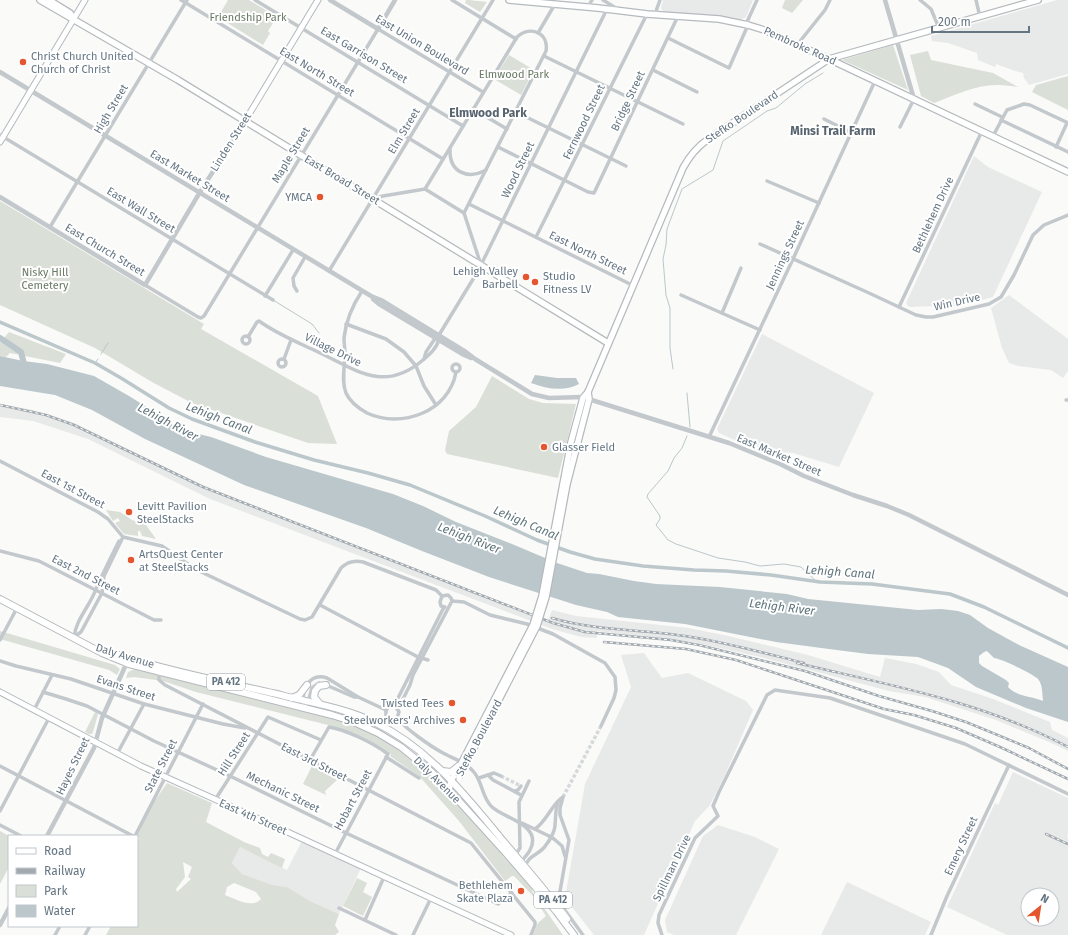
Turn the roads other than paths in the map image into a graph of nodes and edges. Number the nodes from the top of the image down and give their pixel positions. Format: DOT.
graph roads {
  1 [pos="40,0"];
  2 [pos="49,0"];
  3 [pos="85,0"];
  4 [pos="181,0"];
  5 [pos="255,0"];
  6 [pos="318,0"];
  7 [pos="330,0"];
  8 [pos="395,0"];
  9 [pos="452,0"];
  10 [pos="493,0"];
  11 [pos="509,0"];
  12 [pos="592,0"];
  13 [pos="603,0"];
  14 [pos="660,0"];
  15 [pos="757,0"];
  16 [pos="830,0"];
  17 [pos="885,0"];
  18 [pos="920,0"];
  19 [pos="976,0"];
  20 [pos="186,1"];
  21 [pos="1034,1"];
  22 [pos="555,4"];
  23 [pos="588,7"];
  24 [pos="607,9"];
  25 [pos="620,10"];
  26 [pos="648,14"];
  27 [pos="655,14"];
  28 [pos="678,16"];
  29 [pos="980,17"];
  30 [pos="74,19"];
  31 [pos="482,19"];
  32 [pos="747,24"];
  33 [pos="301,28"];
  34 [pos="940,28"];
  35 [pos="378,29"];
  36 [pos="538,33"];
  37 [pos="668,38"];
  38 [pos="516,39"];
  39 [pos="897,40"];
  40 [pos="797,45"];
  41 [pos="544,56"];
  42 [pos="829,58"];
  43 [pos="281,61"];
  44 [pos="358,62"];
  45 [pos="149,63"];
  46 [pos="653,70"];
  47 [pos="0,72"];
  48 [pos="450,72"];
  49 [pos="576,72"];
  50 [pos="875,81"];
  51 [pos="610,89"];
  52 [pos="31,90"];
  53 [pos="484,92"];
  54 [pos="698,92"];
  55 [pos="338,96"];
  56 [pos="914,99"];
  57 [pos="638,103"];
  58 [pos="975,104"];
  59 [pos="430,106"];
  60 [pos="473,109"];
  61 [pos="516,112"];
  62 [pos="824,119"];
  63 [pos="1001,119"];
  64 [pos="245,121"];
  65 [pos="1068,123"];
  66 [pos="682,124"];
  67 [pos="463,126"];
  68 [pos="900,127"];
  69 [pos="548,128"];
  70 [pos="507,129"];
  71 [pos="982,131"];
  72 [pos="852,132"];
  73 [pos="105,136"];
  74 [pos="993,136"];
  75 [pos="1,138"];
  76 [pos="410,139"];
  77 [pos="582,144"];
  78 [pos="498,147"];
  79 [pos="1056,147"];
  80 [pos="450,148"];
  81 [pos="1068,152"];
  82 [pos="301,156"];
  83 [pos="443,159"];
  84 [pos="611,159"];
  85 [pos="531,163"];
  86 [pos="626,166"];
  87 [pos="487,169"];
  88 [pos="1068,172"];
  89 [pos="565,180"];
  90 [pos="767,181"];
  91 [pos="77,182"];
  92 [pos="425,189"];
  93 [pos="200,192"];
  94 [pos="0,197"];
  95 [pos="373,199"];
  96 [pos="819,202"];
  97 [pos="469,204"];
  98 [pos="464,213"];
  99 [pos="1068,215"];
  100 [pos="502,221"];
  101 [pos="50,227"];
  102 [pos="258,228"];
  103 [pos="536,237"];
  104 [pos="172,240"];
  105 [pos="760,244"];
  106 [pos="293,250"];
  107 [pos="305,257"];
  108 [pos="793,260"];
  109 [pos="481,265"];
  110 [pos="741,268"];
  111 [pos="329,271"];
  112 [pos="229,274"];
  113 [pos="145,285"];
  114 [pos="634,286"];
  115 [pos="297,291"];
  116 [pos="362,291"];
  117 [pos="681,295"];
  118 [pos="265,296"];
  119 [pos="272,300"];
  120 [pos="899,307"];
  121 [pos="722,314"];
  122 [pos="201,318"];
  123 [pos="346,324"];
  124 [pos="760,330"];
  125 [pos="248,337"];
  126 [pos="438,338"];
  127 [pos="291,340"];
  128 [pos="608,343"];
  129 [pos="284,359"];
  130 [pos="344,365"];
  131 [pos="416,366"];
  132 [pos="456,372"];
  133 [pos="586,399"];
  134 [pos="436,405"];
  135 [pos="709,437"];
  136 [pos="0,461"];
  137 [pos="565,484"];
  138 [pos="122,537"];
  139 [pos="0,551"];
  140 [pos="96,590"];
  141 [pos="102,592"];
  142 [pos="1068,595"];
  143 [pos="442,596"];
  144 [pos="0,599"];
  145 [pos="452,601"];
  146 [pos="320,605"];
  147 [pos="449,606"];
  148 [pos="444,607"];
  149 [pos="17,608"];
  150 [pos="161,620"];
  151 [pos="74,637"];
  152 [pos="0,640"];
  153 [pos="421,657"];
  154 [pos="428,660"];
  155 [pos="0,661"];
  156 [pos="128,661"];
  157 [pos="159,673"];
  158 [pos="52,675"];
  159 [pos="307,685"];
  160 [pos="326,685"];
  161 [pos="0,692"];
  162 [pos="43,692"];
  163 [pos="113,694"];
  164 [pos="358,697"];
  165 [pos="291,698"];
  166 [pos="305,701"];
  167 [pos="144,704"];
  168 [pos="203,704"];
  169 [pos="322,705"];
  170 [pos="396,707"];
  171 [pos="304,708"];
  172 [pos="34,710"];
  173 [pos="386,710"];
  174 [pos="103,715"];
  175 [pos="196,717"];
  176 [pos="49,718"];
  177 [pos="397,718"];
  178 [pos="601,726"];
  179 [pos="130,729"];
  180 [pos="248,729"];
  181 [pos="258,734"];
  182 [pos="321,740"];
  183 [pos="96,742"];
  184 [pos="178,752"];
  185 [pos="117,754"];
  186 [pos="387,755"];
  187 [pos="310,760"];
  188 [pos="461,764"];
  189 [pos="1009,765"];
  190 [pos="0,766"];
  191 [pos="442,771"];
  192 [pos="19,775"];
  193 [pos="455,775"];
  194 [pos="488,775"];
  195 [pos="230,776"];
  196 [pos="501,776"];
  197 [pos="166,777"];
  198 [pos="419,778"];
  199 [pos="479,778"];
  200 [pos="453,783"];
  201 [pos="520,785"];
  202 [pos="525,788"];
  203 [pos="368,790"];
  204 [pos="449,790"];
  205 [pos="514,791"];
  206 [pos="1068,794"];
  207 [pos="522,795"];
  208 [pos="562,799"];
  209 [pos="66,800"];
  210 [pos="215,800"];
  211 [pos="0,811"];
  212 [pos="519,822"];
  213 [pos="0,825"];
  214 [pos="535,829"];
  215 [pos="346,833"];
  216 [pos="19,835"];
  217 [pos="48,835"];
  218 [pos="132,835"];
  219 [pos="135,835"];
  220 [pos="506,853"];
  221 [pos="335,854"];
  222 [pos="515,855"];
  223 [pos="565,862"];
  224 [pos="522,866"];
  225 [pos="384,877"];
  226 [pos="512,893"];
  227 [pos="431,898"];
  228 [pos="338,908"];
  229 [pos="8,910"];
  230 [pos="365,920"];
  231 [pos="0,925"];
  232 [pos="396,935"];
  233 [pos="413,935"];
  234 [pos="510,935"];
  235 [pos="531,935"];
  236 [pos="574,935"];
  237 [pos="578,935"];
  238 [pos="583,935"];
  239 [pos="662,935"];
  240 [pos="931,935"];
  1 -- 30 [label="main road, East Broad Street"];
  2 -- 30 [label="main road, East Broad Street"];
  3 -- 30 [label="main road"];
  4 -- 20 [label="street, East North Street"];
  5 -- 33 [label="street, East Garrison Street"];
  6 -- 33 [label="main road, Linden Street"];
  7 -- 35 [label="street, East Union Boulevard"];
  8 -- 35 [label="street, Maple Street"];
  9 -- 31 [label="street"];
  10 -- 31 [label="street, Elm Street"];
  11 -- 22 [label="main road, Pembroke Road"];
  12 -- 23 [label="street"];
  13 -- 25 [label="street"];
  14 -- 27 [label="street"];
  15 -- 32 [label="street"];
  16 -- 40 [label="street"];
  17 -- 39 [label="street"];
  18 -- 34 [label="street"];
  19 -- 29 [label="street"];
  20 -- 43 [label="street, East North Street"];
  20 -- 45 [label="street, High Street"];
  21 -- 29 [label="main road, Stefko Boulevard"];
  22 -- 23 [label="main road, Pembroke Road"];
  22 -- 36 [label="street"];
  23 -- 24 [label="main road, Pembroke Road"];
  24 -- 25 [label="main road, Pembroke Road"];
  24 -- 49 [label="street, Wood Street"];
  25 -- 26 [label="main road, Pembroke Road"];
  26 -- 27 [label="main road, Pembroke Road"];
  26 -- 51 [label="street, Fernwood Street"];
  27 -- 28 [label="main road, Pembroke Road"];
  28 -- 32 [label="main road, Pembroke Road"];
  28 -- 37 [label="street, Bridge Street"];
  29 -- 34 [label="main road, Stefko Boulevard"];
  30 -- 45 [label="main road, East Broad Street"];
  30 -- 52 [label="main road"];
  31 -- 38 [label="street"];
  31 -- 48 [label="street, Elm Street"];
  32 -- 37 [label="street"];
  32 -- 40 [label="main road, Pembroke Road"];
  33 -- 43 [label="main road, Linden Street"];
  33 -- 44 [label="street, East Garrison Street"];
  34 -- 39 [label="main road, Stefko Boulevard"];
  35 -- 44 [label="street, Maple Street"];
  35 -- 48 [label="street, East Union Boulevard"];
  36 -- 38 [label="street"];
  36 -- 41 [label="street"];
  37 -- 46 [label="street, Bridge Street"];
  38 -- 53 [label="street"];
  39 -- 42 [label="main road, Stefko Boulevard"];
  39 -- 56 [label="street"];
  40 -- 42 [label="main road, Pembroke Road"];
  41 -- 49 [label="street"];
  41 -- 61 [label="street"];
  42 -- 50 [label="main road, Pembroke Road"];
  42 -- 114 [label="main road, Stefko Boulevard"];
  43 -- 55 [label="street, East North Street"];
  43 -- 64 [label="main road, Linden Street"];
  44 -- 55 [label="street, Maple Street"];
  44 -- 59 [label="street, East Garrison Street"];
  45 -- 64 [label="main road, East Broad Street"];
  45 -- 73 [label="street, High Street"];
  46 -- 54 [label="street"];
  46 -- 57 [label="street, Bridge Street"];
  47 -- 52 [label="street, East Market Street"];
  48 -- 53 [label="street, East Union Boulevard"];
  48 -- 59 [label="street, Elm Street"];
  49 -- 51 [label="street"];
  49 -- 69 [label="street, Wood Street"];
  50 -- 56 [label="main road, Pembroke Road"];
  50 -- 72 [label="street, Jennings Street"];
  51 -- 57 [label="street"];
  51 -- 77 [label="street, Fernwood Street"];
  52 -- 73 [label="street, East Market Street"];
  52 -- 75 [label="main road"];
  53 -- 60 [label="street"];
  55 -- 76 [label="street, East North Street"];
  55 -- 82 [label="street, Maple Street"];
  56 -- 68 [label="street"];
  56 -- 71 [label="main road, Pembroke Road"];
  57 -- 66 [label="street"];
  57 -- 84 [label="street, Bridge Street"];
  58 -- 63 [label="street"];
  59 -- 67 [label="street, East Garrison Street"];
  59 -- 76 [label="street, Elm Street"];
  60 -- 67 [label="street"];
  60 -- 70 [label="street"];
  61 -- 69 [label="street"];
  61 -- 70 [label="street"];
  62 -- 72 [label="street"];
  63 -- 65 [label="street"];
  63 -- 74 [label="street"];
  63 -- 79 [label="street"];
  64 -- 82 [label="main road, East Broad Street"];
  64 -- 93 [label="street, Linden Street"];
  65 -- 79 [label="street"];
  67 -- 80 [label="street"];
  69 -- 77 [label="street"];
  69 -- 85 [label="street, Wood Street"];
  70 -- 78 [label="street"];
  71 -- 74 [label="main road, Pembroke Road"];
  71 -- 120 [label="street, Bethlehem Drive"];
  72 -- 96 [label="street, Jennings Street"];
  73 -- 91 [label="street, High Street"];
  73 -- 93 [label="street, East Market Street"];
  74 -- 88 [label="main road, Pembroke Road"];
  75 -- 91 [label="street, East Wall Street"];
  76 -- 83 [label="street, East North Street"];
  76 -- 95 [label="street, Elm Street"];
  77 -- 84 [label="street"];
  77 -- 89 [label="street, Fernwood Street"];
  78 -- 85 [label="street"];
  78 -- 87 [label="street"];
  79 -- 81 [label="street"];
  80 -- 83 [label="street"];
  80 -- 87 [label="street"];
  82 -- 95 [label="main road, East Broad Street"];
  82 -- 102 [label="street, Maple Street"];
  83 -- 92 [label="street"];
  84 -- 86 [label="street"];
  84 -- 89 [label="street, Bridge Street"];
  85 -- 89 [label="street"];
  85 -- 100 [label="street, Wood Street"];
  87 -- 97 [label="street"];
  89 -- 103 [label="street, Fernwood Street"];
  90 -- 96 [label="street"];
  91 -- 101 [label="street, High Street"];
  91 -- 104 [label="street, East Wall Street"];
  92 -- 95 [label="street"];
  92 -- 98 [label="street"];
  93 -- 102 [label="street, East Market Street"];
  93 -- 104 [label="street, Linden Street"];
  94 -- 101 [label="street, East Church Street"];
  95 -- 109 [label="main road, East Broad Street"];
  95 -- 111 [label="street, Elm Street"];
  96 -- 108 [label="street, Jennings Street"];
  97 -- 98 [label="street"];
  97 -- 100 [label="street, East North Street"];
  98 -- 109 [label="street"];
  99 -- 120 [label="street, Win Drive"];
  100 -- 103 [label="street, East North Street"];
  100 -- 109 [label="street, Wood Street"];
  101 -- 113 [label="street, East Church Street"];
  102 -- 106 [label="street, East Market Street"];
  102 -- 112 [label="street, Maple Street"];
  103 -- 114 [label="street, East North Street"];
  104 -- 112 [label="street, East Wall Street"];
  104 -- 113 [label="street, Linden Street"];
  105 -- 108 [label="street, Win Drive"];
  106 -- 107 [label="street, East Market Street"];
  106 -- 118 [label="street"];
  107 -- 111 [label="street, East Market Street"];
  107 -- 115 [label="street"];
  108 -- 120 [label="street, Win Drive"];
  108 -- 124 [label="street, Jennings Street"];
  109 -- 126 [label="street, Wood Street"];
  109 -- 128 [label="main road, East Broad Street"];
  110 -- 121 [label="street"];
  111 -- 116 [label="street, East Market Street"];
  112 -- 118 [label="street, East Wall Street"];
  112 -- 122 [label="street, Maple Street"];
  113 -- 122 [label="street, East Church Street"];
  114 -- 128 [label="main road, Stefko Boulevard"];
  116 -- 123 [label="street"];
  116 -- 126 [label="street, East Market Street"];
  117 -- 121 [label="street"];
  118 -- 119 [label="street, East Wall Street"];
  121 -- 124 [label="street"];
  123 -- 130 [label="street"];
  123 -- 131 [label="street"];
  124 -- 135 [label="street, Jennings Street"];
  125 -- 127 [label="street, Village Drive"];
  126 -- 131 [label="street, Village Drive"];
  126 -- 133 [label="street, East Market Street"];
  127 -- 129 [label="street"];
  127 -- 130 [label="street, Village Drive"];
  128 -- 133 [label="main road, Stefko Boulevard"];
  130 -- 131 [label="street, Village Drive"];
  130 -- 134 [label="street"];
  131 -- 134 [label="street"];
  132 -- 134 [label="street"];
  133 -- 135 [label="street, East Market Street"];
  133 -- 137 [label="main road, Stefko Boulevard"];
  135 -- 142 [label="street, East Market Street"];
  136 -- 138 [label="street, East 1st Street"];
  137 -- 188 [label="main road, Stefko Boulevard, bridge"];
  137 -- 193 [label="main road, Stefko Boulevard, bridge"];
  138 -- 140 [label="street"];
  138 -- 141 [label="street"];
  138 -- 146 [label="street"];
  139 -- 140 [label="street, East 2nd Street"];
  140 -- 141 [label="street, East 2nd Street"];
  140 -- 151 [label="street"];
  141 -- 150 [label="street, East 2nd Street"];
  141 -- 151 [label="street"];
  143 -- 145 [label="street"];
  143 -- 146 [label="street"];
  143 -- 148 [label="street"];
  144 -- 149 [label="highway, PA 412"];
  145 -- 147 [label="street"];
  145 -- 178 [label="street"];
  146 -- 153 [label="street"];
  147 -- 148 [label="street"];
  147 -- 153 [label="street"];
  148 -- 153 [label="street"];
  149 -- 151 [label="highway, PA 412"];
  149 -- 152 [label="street"];
  151 -- 156 [label="highway, Daly Avenue / PA 412"];
  153 -- 154 [label="street"];
  153 -- 170 [label="street"];
  155 -- 158 [label="street, Evans Street"];
  156 -- 157 [label="highway, Daly Avenue / PA 412"];
  156 -- 163 [label="street, Hayes Street"];
  156 -- 165 [label="highway, Daly Avenue / PA 412"];
  157 -- 168 [label="street, East 3rd Street"];
  157 -- 171 [label="highway, Daly Avenue / PA 412"];
  158 -- 162 [label="street"];
  158 -- 163 [label="street, Evans Street"];
  159 -- 164 [label="street"];
  159 -- 165 [label="highway"];
  159 -- 166 [label="street"];
  160 -- 164 [label="street"];
  160 -- 166 [label="street"];
  160 -- 169 [label="highway"];
  161 -- 172 [label="main road, East 4th Street"];
  162 -- 172 [label="street"];
  162 -- 174 [label="street, Mechanic Street"];
  163 -- 167 [label="street, Evans Street"];
  163 -- 174 [label="street, Hayes Street"];
  164 -- 173 [label="street"];
  165 -- 166 [label="highway, Daly Avenue / PA 412"];
  166 -- 169 [label="highway, Daly Avenue / PA 412"];
  166 -- 171 [label="street"];
  167 -- 175 [label="street, Evans Street"];
  167 -- 179 [label="street"];
  168 -- 175 [label="street, State Street"];
  168 -- 180 [label="street, East 3rd Street"];
  169 -- 191 [label="highway, Daly Avenue / PA 412"];
  170 -- 173 [label="street"];
  170 -- 177 [label="street"];
  171 -- 204 [label="highway, Daly Avenue / PA 412"];
  172 -- 176 [label="main road, East 4th Street"];
  173 -- 177 [label="street"];
  174 -- 179 [label="street, Mechanic Street"];
  174 -- 183 [label="street, Hayes Street"];
  175 -- 180 [label="street, Evans Street"];
  175 -- 184 [label="street, State Street"];
  176 -- 183 [label="main road, East 4th Street"];
  176 -- 192 [label="street"];
  177 -- 199 [label="street"];
  179 -- 184 [label="street, Mechanic Street"];
  179 -- 185 [label="street"];
  180 -- 181 [label="street, East 3rd Street"];
  181 -- 182 [label="street, Hill Street"];
  181 -- 187 [label="street, East 3rd Street"];
  181 -- 195 [label="street, Hill Street"];
  182 -- 186 [label="street"];
  182 -- 187 [label="street"];
  183 -- 185 [label="main road, East 4th Street"];
  183 -- 209 [label="street, Hayes Street"];
  184 -- 195 [label="street, Mechanic Street"];
  184 -- 197 [label="street, State Street"];
  185 -- 197 [label="main road, East 4th Street"];
  186 -- 198 [label="street"];
  186 -- 203 [label="street, Hobart Street"];
  187 -- 203 [label="street, East 3rd Street"];
  188 -- 193 [label="highway"];
  189 -- 206 [label="street"];
  189 -- 239 [label="street, Spillman Drive"];
  189 -- 240 [label="street, Emery Street"];
  190 -- 192 [label="street"];
  191 -- 193 [label="highway"];
  191 -- 200 [label="highway, Daly Avenue / PA 412"];
  192 -- 209 [label="street"];
  192 -- 211 [label="street"];
  193 -- 200 [label="main road, Stefko Boulevard"];
  194 -- 196 [label="street"];
  194 -- 199 [label="street"];
  194 -- 205 [label="street"];
  195 -- 210 [label="street, Hill Street"];
  195 -- 215 [label="street, Mechanic Street"];
  197 -- 210 [label="main road, East 4th Street"];
  197 -- 219 [label="street, State Street"];
  199 -- 212 [label="street"];
  200 -- 204 [label="main road, Stefko Boulevard"];
  200 -- 222 [label="highway, Daly Avenue / PA 412"];
  201 -- 202 [label="street"];
  201 -- 202 [label="street"];
  201 -- 205 [label="street"];
  202 -- 207 [label="street"];
  203 -- 215 [label="street, Hobart Street"];
  203 -- 226 [label="street, East 3rd Street"];
  204 -- 220 [label="highway, Daly Avenue / PA 412"];
  205 -- 207 [label="street"];
  207 -- 212 [label="street"];
  208 -- 214 [label="street"];
  208 -- 223 [label="street"];
  208 -- 224 [label="street"];
  209 -- 217 [label="street, Hayes Street"];
  209 -- 218 [label="street"];
  210 -- 221 [label="main road, East 4th Street"];
  212 -- 214 [label="street"];
  212 -- 222 [label="street"];
  212 -- 224 [label="street"];
  213 -- 216 [label="street"];
  214 -- 223 [label="street, bridge"];
  215 -- 221 [label="street, Hobart Street"];
  215 -- 226 [label="street, Mechanic Street"];
  220 -- 222 [label="street"];
  220 -- 224 [label="highway, Daly Avenue / PA 412"];
  221 -- 225 [label="main road, East 4th Street"];
  222 -- 224 [label="highway, Daly Avenue / PA 412"];
  223 -- 238 [label="street"];
  224 -- 236 [label="highway, Daly Avenue / PA 412"];
  224 -- 237 [label="highway, Daly Avenue / PA 412"];
  225 -- 227 [label="main road, East 4th Street"];
  225 -- 230 [label="street"];
  226 -- 235 [label="street, East 3rd Street"];
  227 -- 233 [label="street"];
  227 -- 234 [label="main road, East 4th Street"];
  228 -- 230 [label="street"];
  229 -- 231 [label="street"];
  230 -- 232 [label="street"];
}
